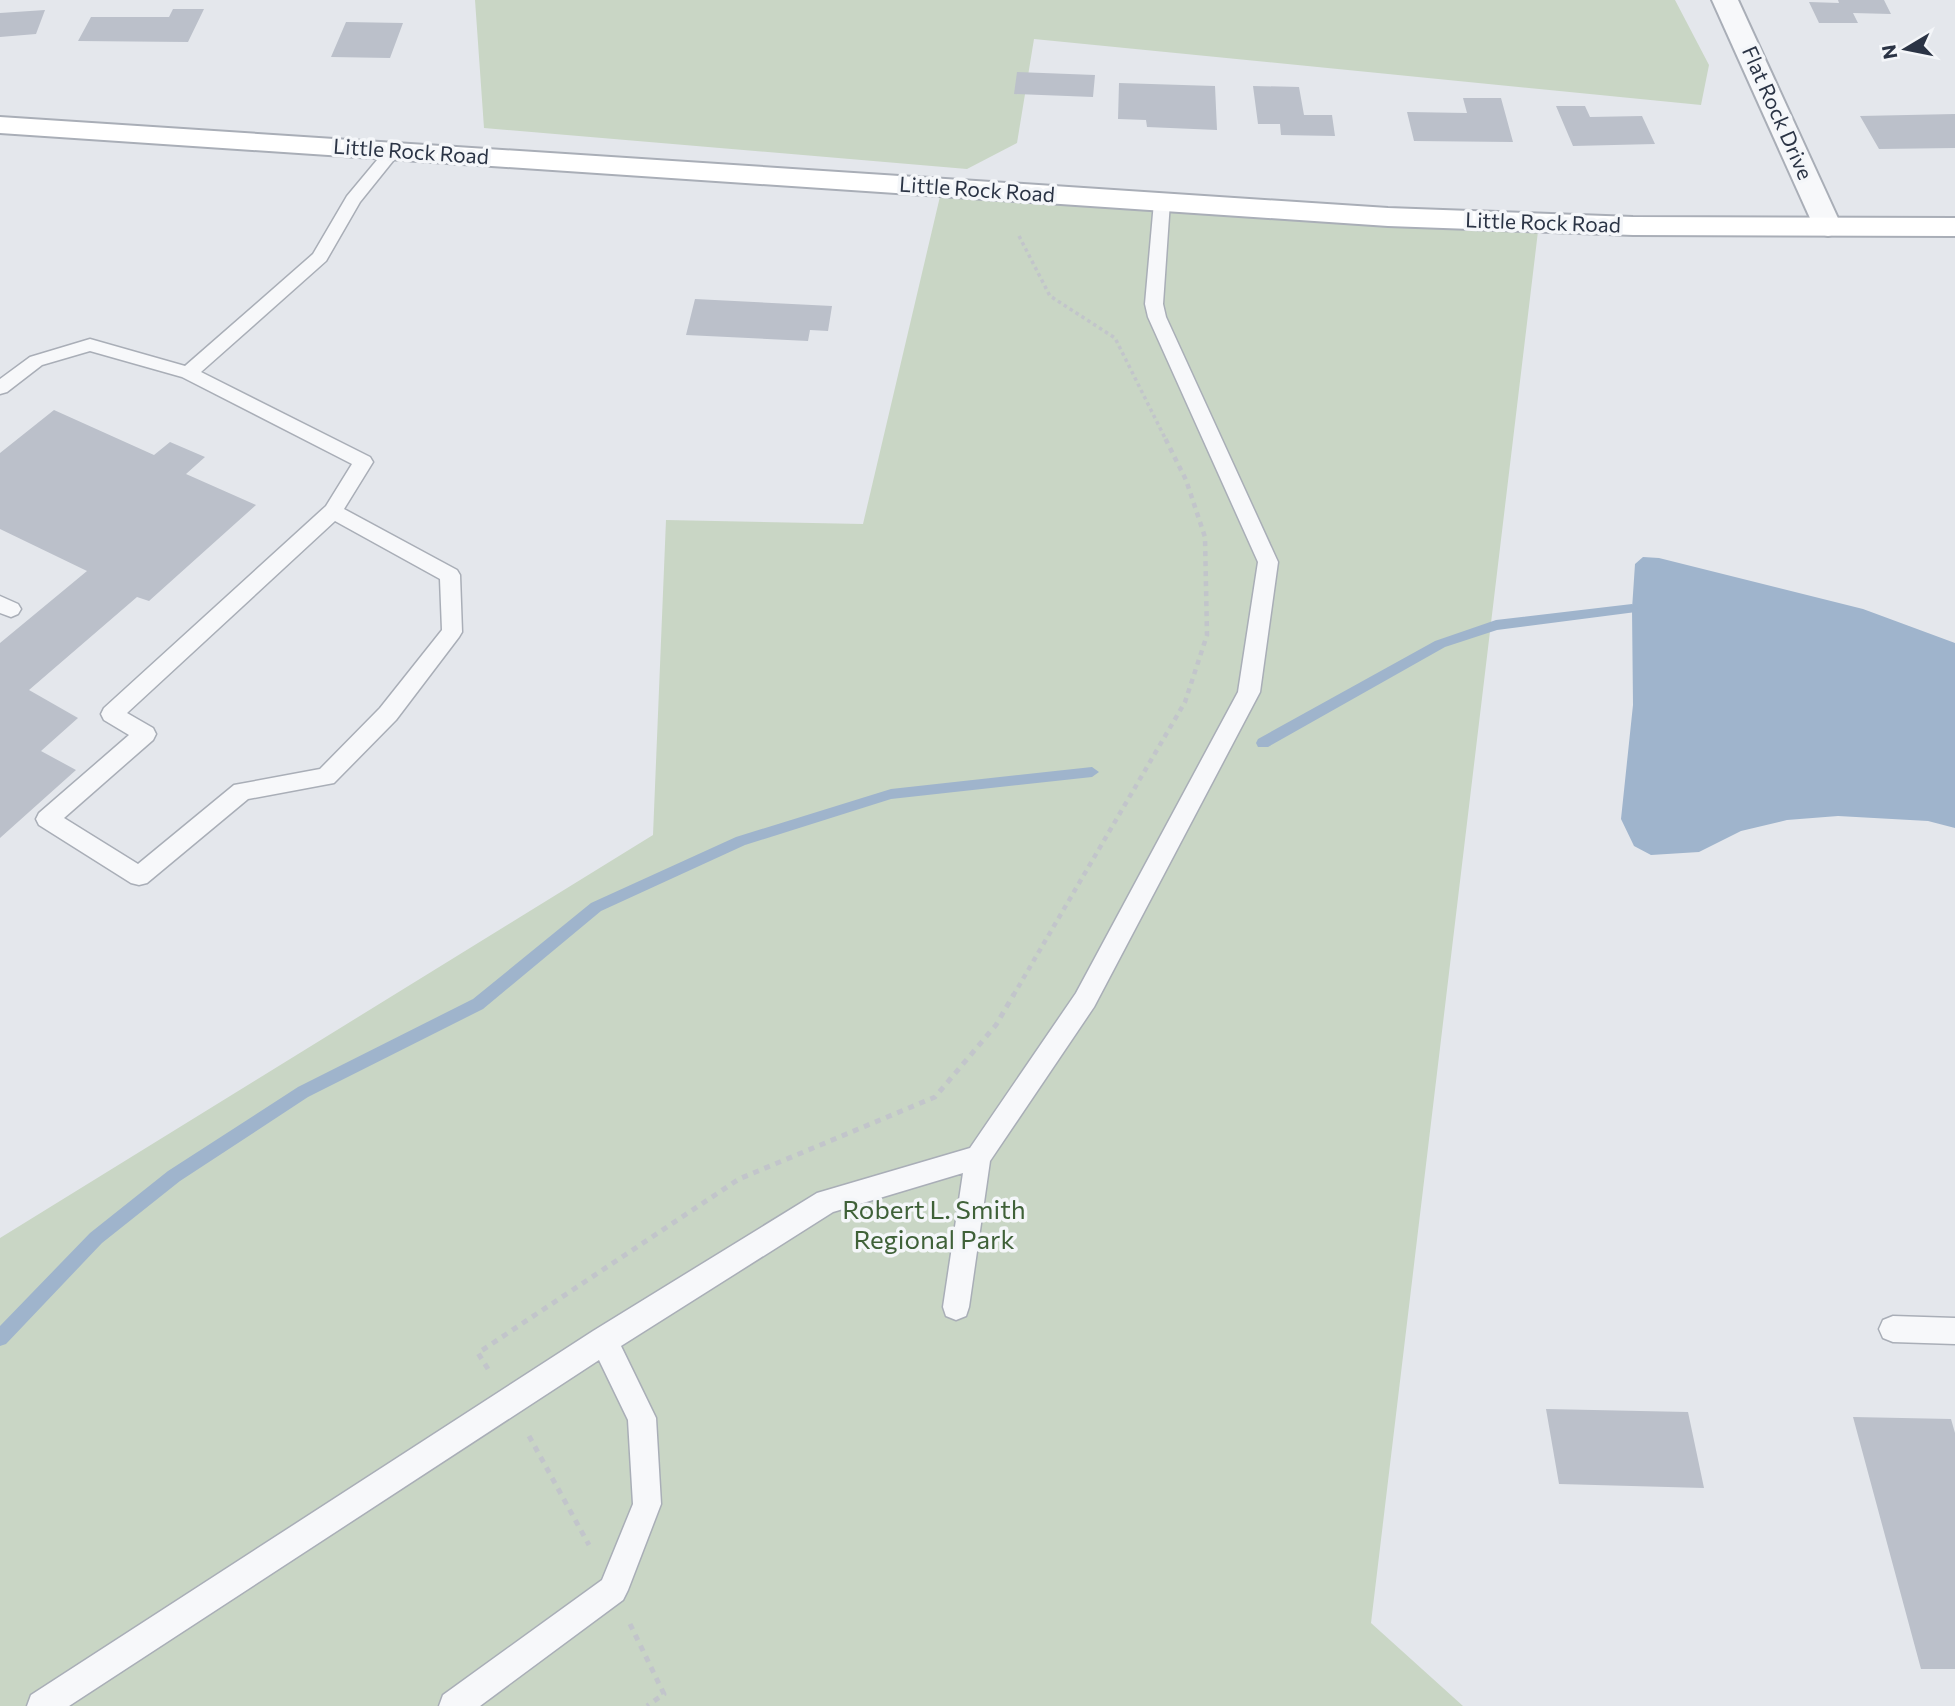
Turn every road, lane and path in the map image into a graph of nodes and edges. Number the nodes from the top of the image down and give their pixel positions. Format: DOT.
graph roads {
  1 [pos="1725,0"];
  2 [pos="0,125"];
  3 [pos="393,151"];
  4 [pos="1162,202"];
  5 [pos="1828,227"];
  6 [pos="1955,228"];
  7 [pos="1019,236"];
  8 [pos="188,373"];
  9 [pos="0,388"];
  10 [pos="333,511"];
  11 [pos="978,1157"];
  12 [pos="956,1307"];
  13 [pos="1893,1329"];
  14 [pos="1955,1331"];
  15 [pos="603,1340"];
  16 [pos="510,1400"];
  17 [pos="613,1590"];
  18 [pos="42,1706"];
  19 [pos="454,1706"];
  20 [pos="648,1706"];
  1 -- 5 [label="street, Flat Rock Drive"];
  2 -- 3 [label="main road, Little Rock Road"];
  3 -- 4 [label="main road, Little Rock Road"];
  3 -- 8 [label="lane"];
  4 -- 5 [label="main road, Little Rock Road"];
  4 -- 11 [label="lane"];
  5 -- 6 [label="main road, Little Rock Road"];
  7 -- 16 [label="path"];
  8 -- 9 [label="lane"];
  8 -- 10 [label="lane"];
  10 -- 10 [label="lane"];
  11 -- 12 [label="lane"];
  11 -- 15 [label="lane"];
  13 -- 14 [label="lane"];
  15 -- 16 [label="lane"];
  15 -- 17 [label="lane"];
  16 -- 17 [label="path"];
  16 -- 18 [label="lane"];
  17 -- 19 [label="lane"];
  17 -- 20 [label="path"];
}
